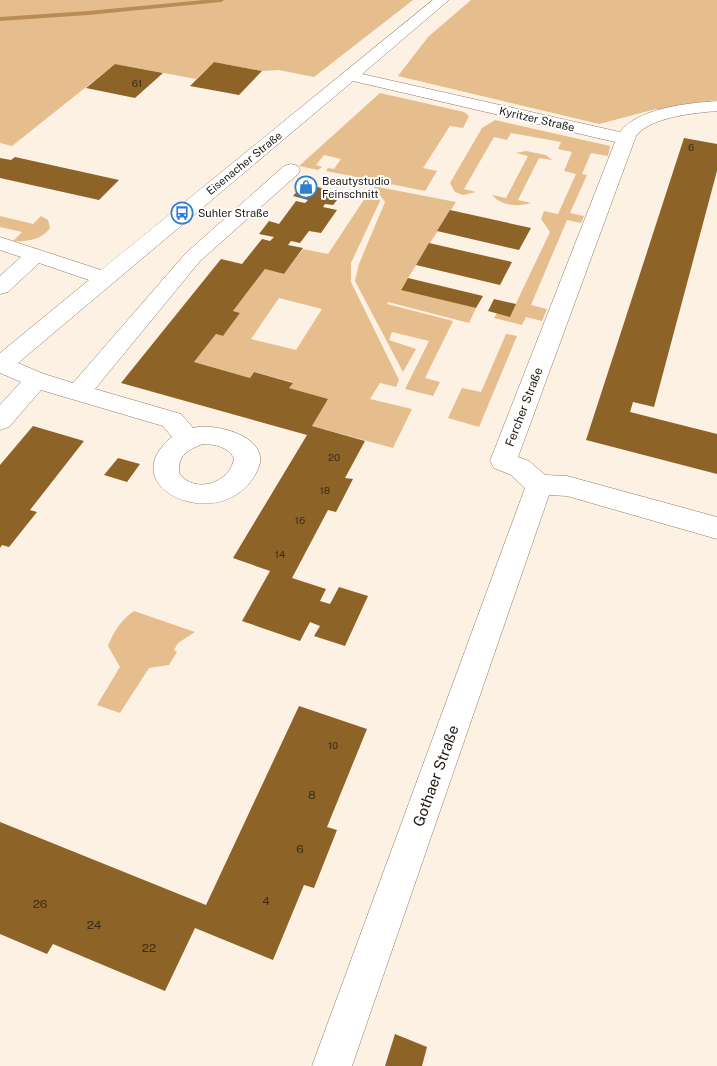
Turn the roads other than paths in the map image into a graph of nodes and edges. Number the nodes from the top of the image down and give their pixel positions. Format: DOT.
graph roads {
  1 [pos="442,0"];
  2 [pos="351,76"];
  3 [pos="717,106"];
  4 [pos="624,139"];
  5 [pos="291,170"];
  6 [pos="0,244"];
  7 [pos="36,255"];
  8 [pos="105,278"];
  9 [pos="0,287"];
  10 [pos="1,365"];
  11 [pos="36,380"];
  12 [pos="78,393"];
  13 [pos="0,421"];
  14 [pos="188,439"];
  15 [pos="539,485"];
  16 [pos="717,528"];
  17 [pos="332,1066"];
  1 -- 2 [label="street, Eisenacher Straße"];
  2 -- 4 [label="street, Kyritzer Straße"];
  2 -- 8 [label="street, Eisenacher Straße"];
  3 -- 4 [label="street"];
  4 -- 15 [label="street, Fercher Straße"];
  5 -- 12 [label="street"];
  6 -- 7 [label="street"];
  7 -- 8 [label="street"];
  7 -- 9 [label="street"];
  8 -- 10 [label="street, Eisenacher Straße"];
  10 -- 11 [label="street, Eisenacher Straße"];
  11 -- 12 [label="street, Eisenacher Straße"];
  11 -- 13 [label="street"];
  12 -- 14 [label="street, Eisenacher Straße"];
  15 -- 16 [label="street"];
  15 -- 17 [label="street, Gothaer Straße"];
}
